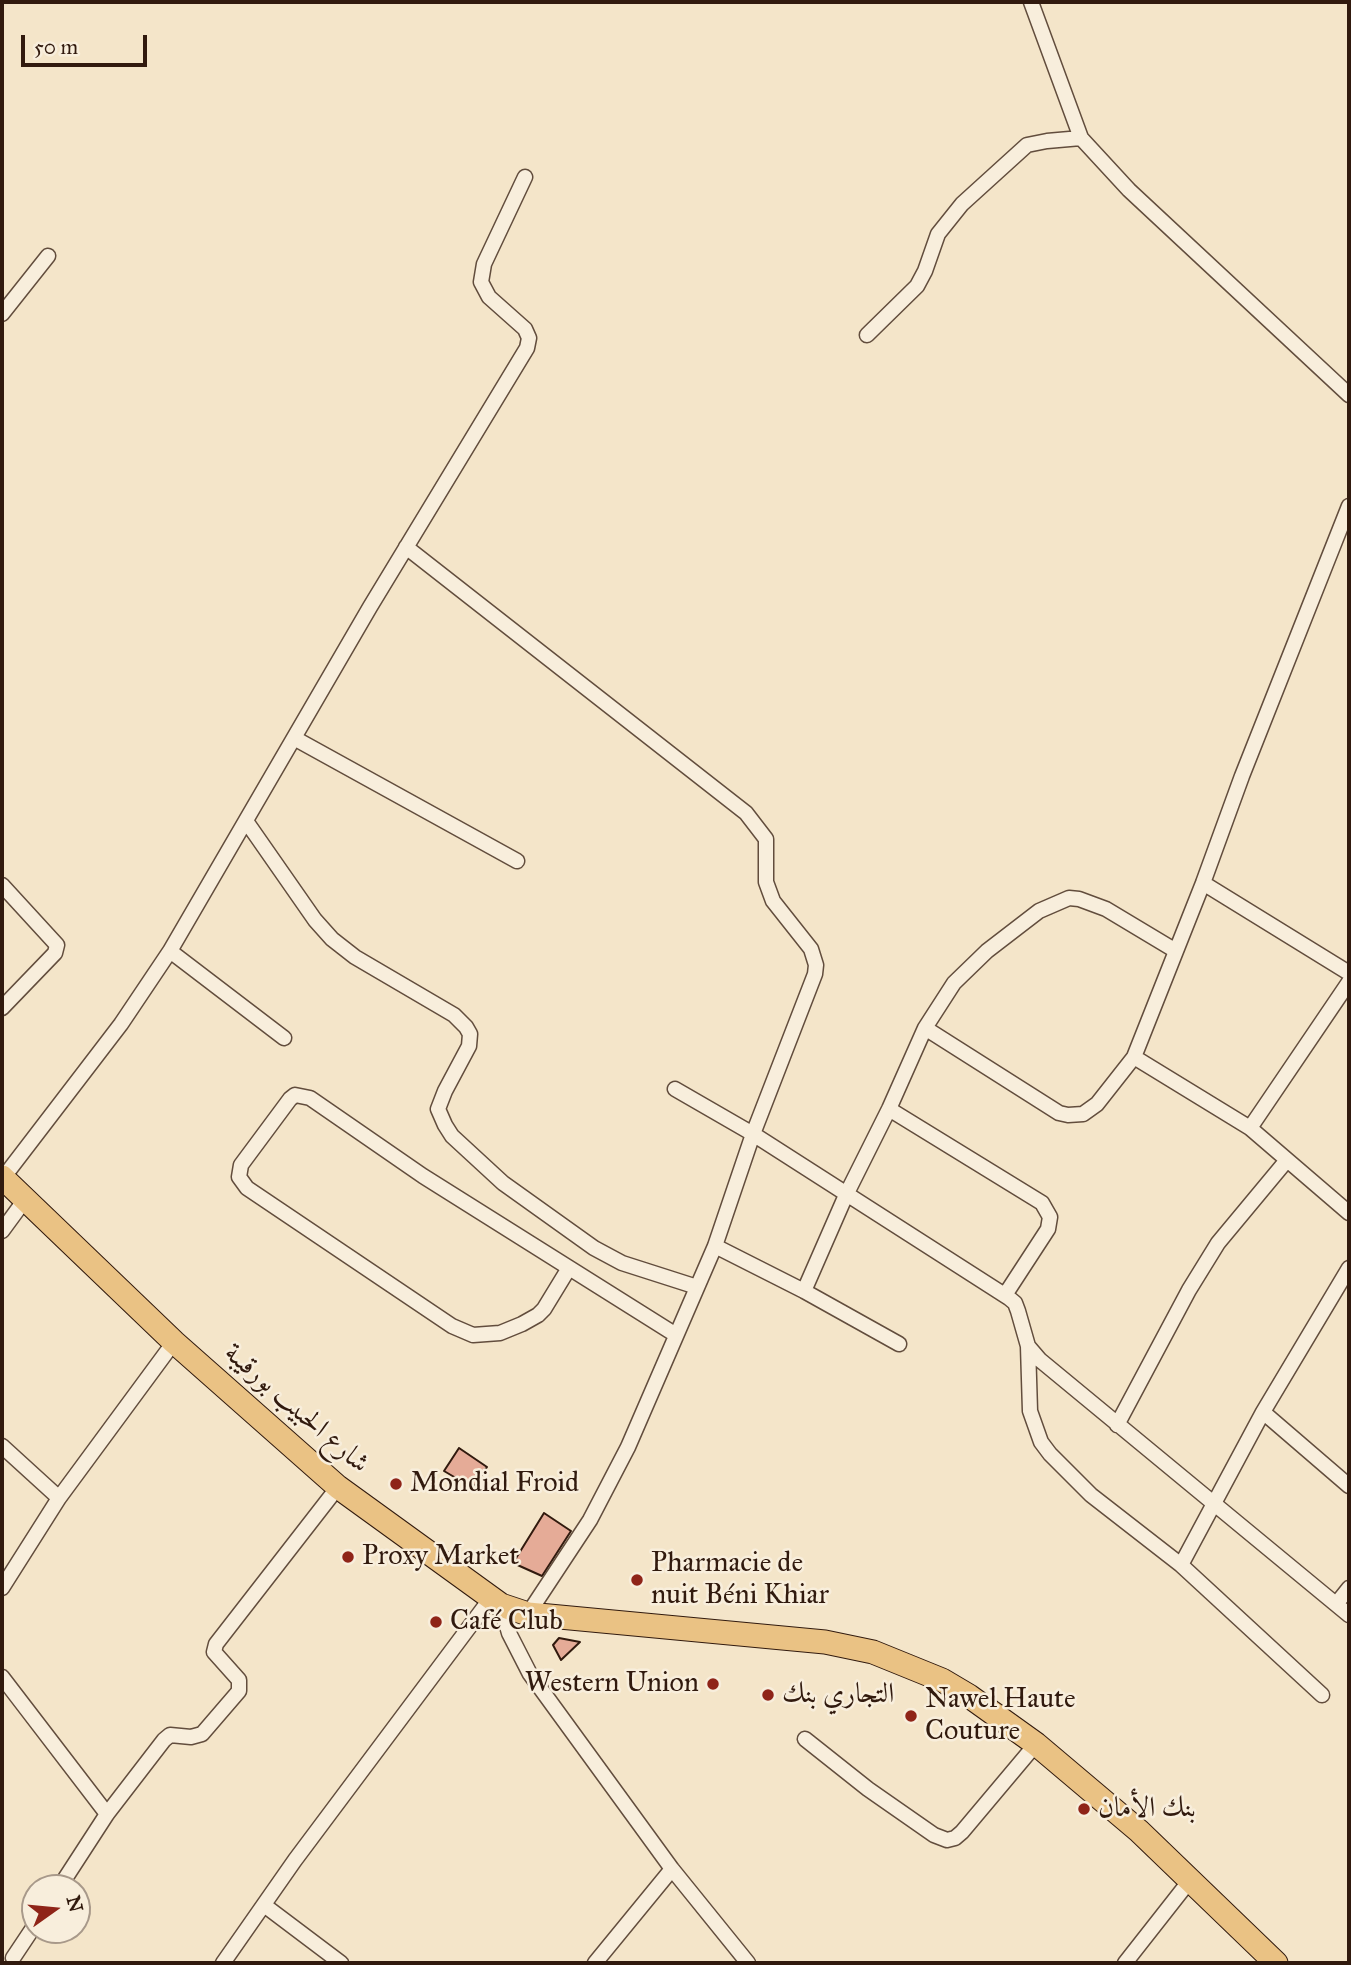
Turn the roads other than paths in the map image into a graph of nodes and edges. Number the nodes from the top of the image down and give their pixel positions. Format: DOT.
graph roads {
  1 [pos="1031,2"];
  2 [pos="1082,138"];
  3 [pos="525,177"];
  4 [pos="48,256"];
  5 [pos="2,314"];
  6 [pos="867,335"];
  7 [pos="1349,395"];
  8 [pos="1349,506"];
  9 [pos="406,547"];
  10 [pos="294,738"];
  11 [pos="246,821"];
  12 [pos="517,861"];
  13 [pos="1203,883"];
  14 [pos="2,885"];
  15 [pos="170,951"];
  16 [pos="1176,951"];
  17 [pos="1349,973"];
  18 [pos="1349,982"];
  19 [pos="2,1008"];
  20 [pos="925,1028"];
  21 [pos="284,1038"];
  22 [pos="1134,1057"];
  23 [pos="675,1089"];
  24 [pos="889,1109"];
  25 [pos="1250,1128"];
  26 [pos="753,1134"];
  27 [pos="1287,1160"];
  28 [pos="2,1177"];
  29 [pos="846,1195"];
  30 [pos="24,1200"];
  31 [pos="1349,1213"];
  32 [pos="2,1231"];
  33 [pos="715,1246"];
  34 [pos="569,1268"];
  35 [pos="1349,1268"];
  36 [pos="697,1287"];
  37 [pos="804,1291"];
  38 [pos="1005,1295"];
  39 [pos="676,1335"];
  40 [pos="174,1342"];
  41 [pos="899,1344"];
  42 [pos="1028,1346"];
  43 [pos="1263,1412"];
  44 [pos="1117,1425"];
  45 [pos="2,1446"];
  46 [pos="1349,1486"];
  47 [pos="338,1487"];
  48 [pos="59,1498"];
  49 [pos="1214,1504"];
  50 [pos="1181,1565"];
  51 [pos="2,1588"];
  52 [pos="1349,1588"];
  53 [pos="496,1601"];
  54 [pos="1337,1603"];
  55 [pos="528,1614"];
  56 [pos="1349,1615"];
  57 [pos="2,1677"];
  58 [pos="1322,1695"];
  59 [pos="805,1739"];
  60 [pos="1036,1744"];
  61 [pos="107,1814"];
  62 [pos="672,1869"];
  63 [pos="68,1874"];
  64 [pos="1191,1879"];
  65 [pos="264,1905"];
  66 [pos="22,1944"];
  67 [pos="13,1958"];
  68 [pos="223,1963"];
  69 [pos="341,1963"];
  70 [pos="595,1963"];
  71 [pos="748,1963"];
  72 [pos="1125,1963"];
  73 [pos="1276,1963"];
  1 -- 2 [label="street"];
  2 -- 6 [label="street"];
  2 -- 7 [label="street"];
  3 -- 9 [label="street"];
  4 -- 5 [label="street"];
  8 -- 13 [label="street"];
  9 -- 10 [label="street"];
  9 -- 26 [label="street"];
  10 -- 11 [label="street"];
  10 -- 12 [label="street"];
  11 -- 15 [label="street"];
  11 -- 36 [label="street"];
  13 -- 16 [label="street"];
  13 -- 17 [label="street"];
  14 -- 19 [label="street"];
  15 -- 21 [label="street"];
  15 -- 28 [label="street"];
  16 -- 20 [label="street"];
  16 -- 22 [label="street"];
  18 -- 25 [label="street"];
  20 -- 22 [label="street"];
  20 -- 24 [label="street"];
  22 -- 25 [label="street"];
  23 -- 26 [label="street"];
  24 -- 29 [label="street"];
  24 -- 38 [label="street"];
  25 -- 27 [label="street"];
  26 -- 29 [label="street"];
  26 -- 33 [label="street"];
  27 -- 31 [label="street"];
  27 -- 44 [label="street"];
  28 -- 30 [label="main road, شارع الحبيب بورقيبة"];
  29 -- 37 [label="street"];
  29 -- 38 [label="street"];
  30 -- 32 [label="street"];
  30 -- 40 [label="main road, شارع الحبيب بورقيبة"];
  33 -- 36 [label="street"];
  33 -- 37 [label="street"];
  34 -- 34 [label="street"];
  34 -- 39 [label="street"];
  35 -- 43 [label="street"];
  36 -- 39 [label="street"];
  37 -- 41 [label="street"];
  38 -- 42 [label="street"];
  39 -- 55 [label="street"];
  40 -- 47 [label="main road, شارع الحبيب بورقيبة"];
  40 -- 48 [label="street"];
  42 -- 44 [label="street"];
  42 -- 50 [label="street"];
  43 -- 46 [label="street"];
  43 -- 49 [label="street"];
  44 -- 49 [label="street"];
  45 -- 48 [label="street"];
  47 -- 53 [label="main road, شارع الحبيب بورقيبة"];
  47 -- 61 [label="street"];
  48 -- 51 [label="street"];
  49 -- 50 [label="street"];
  49 -- 54 [label="street"];
  50 -- 58 [label="street"];
  52 -- 54 [label="street"];
  53 -- 55 [label="main road, شارع الحبيب بورقيبة"];
  53 -- 62 [label="street"];
  53 -- 65 [label="street"];
  54 -- 56 [label="street"];
  55 -- 60 [label="main road, شارع الحبيب بورقيبة"];
  57 -- 61 [label="street"];
  59 -- 60 [label="street"];
  60 -- 64 [label="main road, شارع الحبيب بورقيبة"];
  61 -- 63 [label="street"];
  62 -- 70 [label="street"];
  62 -- 71 [label="street"];
  64 -- 72 [label="street"];
  64 -- 73 [label="main road, شارع الحبيب بورقيبة"];
  65 -- 68 [label="street"];
  65 -- 69 [label="street"];
  66 -- 67 [label="street"];
}
